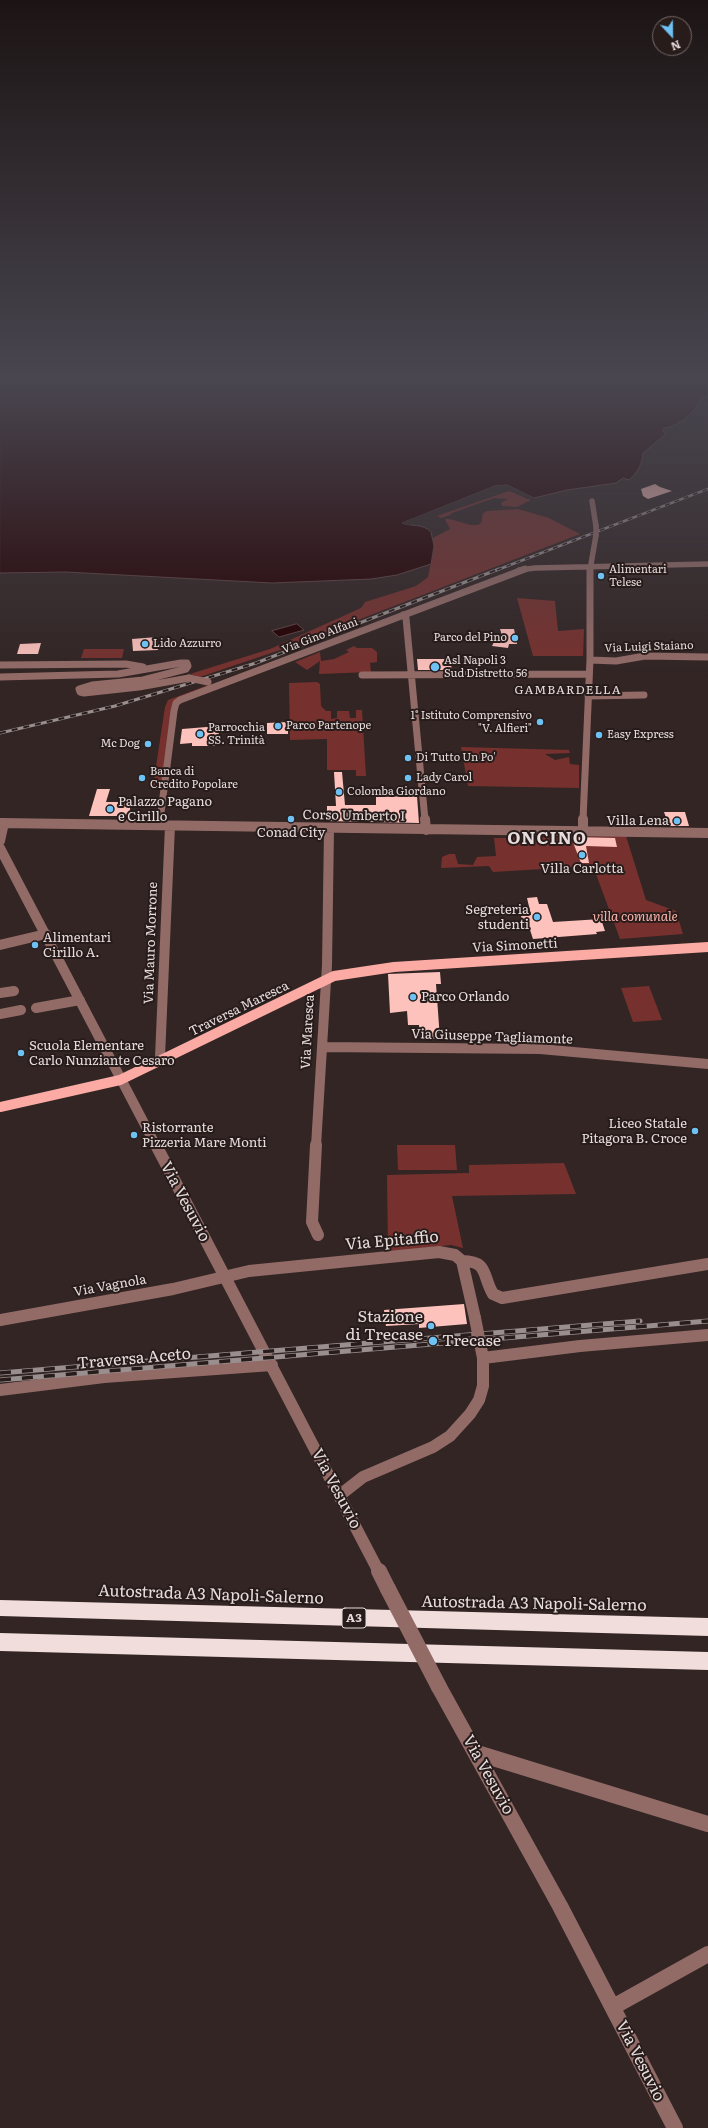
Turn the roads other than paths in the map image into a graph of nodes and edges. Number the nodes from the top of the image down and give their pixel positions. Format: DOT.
graph roads {
  1 [pos="592,501"];
  2 [pos="708,564"];
  3 [pos="591,567"];
  4 [pos="403,615"];
  5 [pos="708,656"];
  6 [pos="590,660"];
  7 [pos="0,665"];
  8 [pos="22,665"];
  9 [pos="33,665"];
  10 [pos="153,668"];
  11 [pos="589,674"];
  12 [pos="362,675"];
  13 [pos="412,675"];
  14 [pos="18,676"];
  15 [pos="29,676"];
  16 [pos="0,677"];
  17 [pos="217,687"];
  18 [pos="644,695"];
  19 [pos="588,696"];
  20 [pos="2,823"];
  21 [pos="159,825"];
  22 [pos="170,826"];
  23 [pos="329,829"];
  24 [pos="426,830"];
  25 [pos="583,831"];
  26 [pos="708,833"];
  27 [pos="0,841"];
  28 [pos="0,848"];
  29 [pos="46,934"];
  30 [pos="0,945"];
  31 [pos="708,946"];
  32 [pos="326,979"];
  33 [pos="14,991"];
  34 [pos="0,993"];
  35 [pos="80,1000"];
  36 [pos="36,1008"];
  37 [pos="21,1010"];
  38 [pos="0,1014"];
  39 [pos="322,1047"];
  40 [pos="162,1061"];
  41 [pos="708,1064"];
  42 [pos="120,1080"];
  43 [pos="0,1107"];
  44 [pos="318,1235"];
  45 [pos="462,1261"];
  46 [pos="708,1264"];
  47 [pos="224,1277"];
  48 [pos="0,1320"];
  49 [pos="708,1335"];
  50 [pos="483,1358"];
  51 [pos="272,1365"];
  52 [pos="0,1390"];
  53 [pos="340,1495"];
  54 [pos="0,1608"];
  55 [pos="708,1628"];
  56 [pos="0,1642"];
  57 [pos="708,1661"];
  58 [pos="477,1753"];
  59 [pos="708,1824"];
  60 [pos="708,1954"];
  61 [pos="613,2007"];
  62 [pos="675,2128"];
  1 -- 3 [label="street, bridge"];
  2 -- 3 [label="street, Via Gino Alfani"];
  3 -- 4 [label="street, Via Gino Alfani"];
  3 -- 6 [label="street"];
  4 -- 13 [label="street"];
  4 -- 17 [label="street, Via Gino Alfani"];
  5 -- 6 [label="street, Via Luigi Staiano"];
  6 -- 11 [label="street"];
  7 -- 8 [label="street"];
  8 -- 9 [label="street"];
  8 -- 14 [label="street"];
  9 -- 10 [label="street"];
  9 -- 15 [label="street"];
  10 -- 15 [label="street"];
  10 -- 17 [label="street, bridge"];
  11 -- 13 [label="street"];
  11 -- 19 [label="street"];
  12 -- 13 [label="street"];
  13 -- 24 [label="street"];
  14 -- 15 [label="street"];
  14 -- 16 [label="street"];
  17 -- 21 [label="street, Via Gino Alfani"];
  18 -- 19 [label="street"];
  19 -- 25 [label="street"];
  20 -- 21 [label="street, Corso Umberto I"];
  20 -- 27 [label="street"];
  21 -- 22 [label="street, Corso Umberto I"];
  22 -- 23 [label="street, Corso Umberto I"];
  22 -- 40 [label="street, Via Mauro Morrone"];
  23 -- 24 [label="street, Corso Umberto I"];
  23 -- 32 [label="street, Via Maresca"];
  24 -- 25 [label="street, Corso Umberto I"];
  25 -- 26 [label="street, Corso Umberto I"];
  28 -- 29 [label="street, Via Vesuvio"];
  29 -- 30 [label="street"];
  29 -- 35 [label="street, Via Vesuvio"];
  31 -- 32 [label="main road, Via Simonetti"];
  32 -- 39 [label="street, Via Maresca"];
  32 -- 40 [label="main road, Traversa Maresca"];
  33 -- 34 [label="street"];
  35 -- 36 [label="street"];
  35 -- 42 [label="street, Via Vesuvio"];
  37 -- 38 [label="street"];
  39 -- 41 [label="street, Via Giuseppe Tagliamonte"];
  39 -- 44 [label="street, Via Maresca"];
  40 -- 42 [label="main road, Traversa Maresca"];
  42 -- 43 [label="main road, Traversa Maresca"];
  42 -- 47 [label="street, Via Vesuvio"];
  45 -- 46 [label="street, Via Epitaffio"];
  45 -- 47 [label="street, Via Epitaffio"];
  45 -- 50 [label="street, bridge"];
  47 -- 48 [label="street, Via Vagnola"];
  47 -- 51 [label="street, Via Vesuvio"];
  49 -- 50 [label="street"];
  50 -- 53 [label="street"];
  51 -- 52 [label="street, Traversa Aceto"];
  51 -- 53 [label="street, Via Vesuvio"];
  53 -- 58 [label="street, Via Vesuvio, bridge"];
  54 -- 55 [label="highway, Autostrada A3 Napoli-Salerno / A3"];
  56 -- 57 [label="highway"];
  58 -- 59 [label="street"];
  58 -- 61 [label="street, Via Vesuvio"];
  60 -- 61 [label="street"];
  61 -- 62 [label="street, Via Vesuvio"];
}
